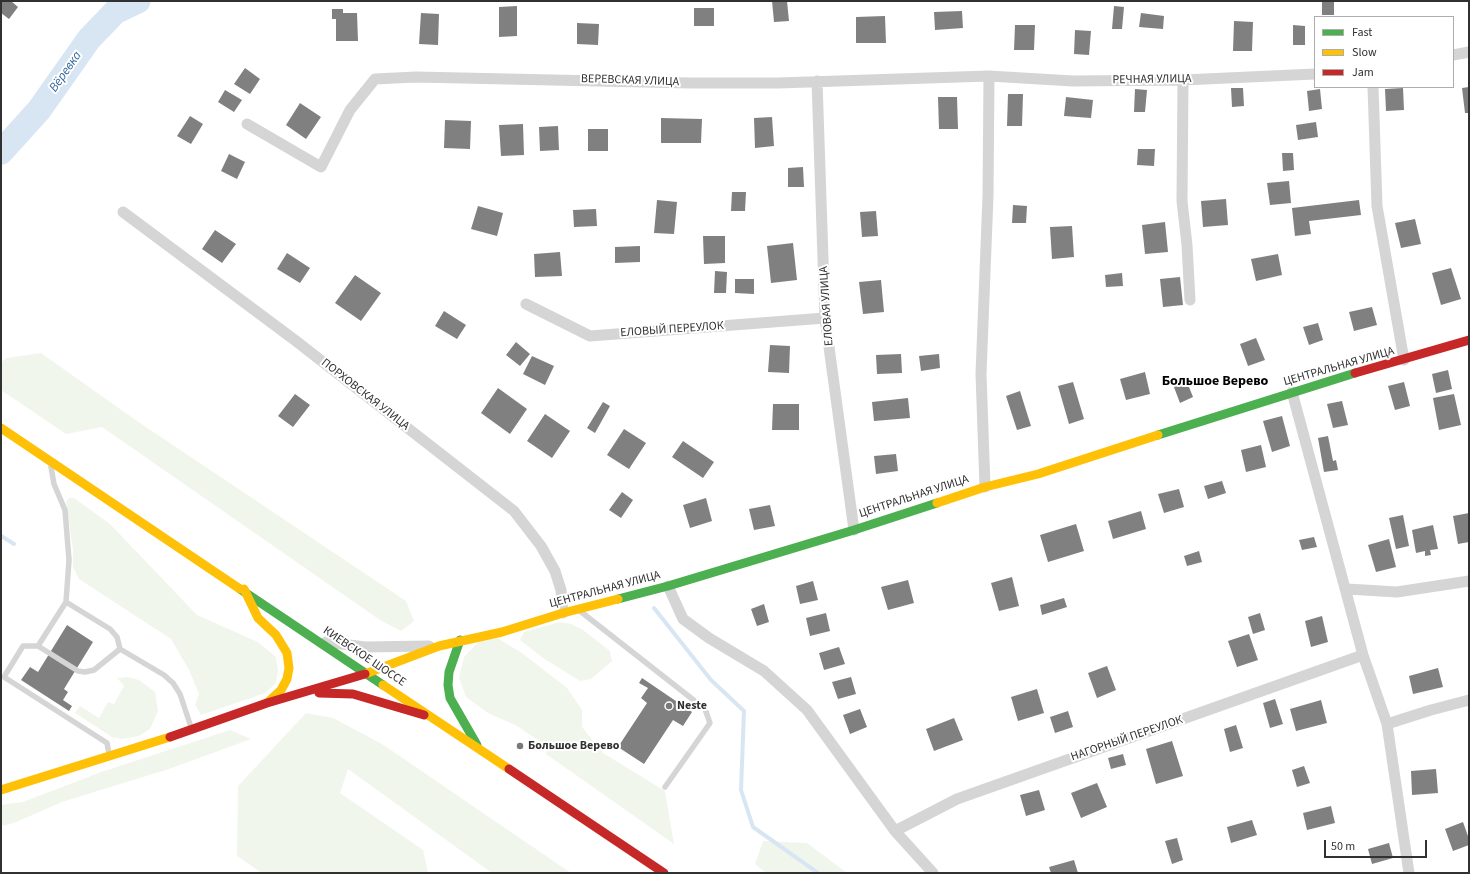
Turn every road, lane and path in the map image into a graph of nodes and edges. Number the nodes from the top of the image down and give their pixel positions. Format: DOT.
graph roads {
  1 [pos="1469,52"];
  2 [pos="1454,55"];
  3 [pos="1314,74"];
  4 [pos="989,76"];
  5 [pos="1183,80"];
  6 [pos="817,82"];
  7 [pos="1373,88"];
  8 [pos="247,124"];
  9 [pos="123,212"];
  10 [pos="1190,300"];
  11 [pos="526,304"];
  12 [pos="825,318"];
  13 [pos="1469,340"];
  14 [pos="1404,360"];
  15 [pos="1292,392"];
  16 [pos="1,428"];
  17 [pos="50,460"];
  18 [pos="985,487"];
  19 [pos="854,530"];
  20 [pos="1469,581"];
  21 [pos="668,586"];
  22 [pos="244,589"];
  23 [pos="1347,590"];
  24 [pos="66,602"];
  25 [pos="579,610"];
  26 [pos="563,613"];
  27 [pos="460,640"];
  28 [pos="319,641"];
  29 [pos="38,646"];
  30 [pos="439,646"];
  31 [pos="120,649"];
  32 [pos="1363,655"];
  33 [pos="366,674"];
  34 [pos="299,693"];
  35 [pos="1469,700"];
  36 [pos="267,703"];
  37 [pos="432,718"];
  38 [pos="1387,724"];
  39 [pos="192,728"];
  40 [pos="480,750"];
  41 [pos="110,756"];
  42 [pos="665,787"];
  43 [pos="1,790"];
  44 [pos="895,831"];
  45 [pos="664,873"];
  46 [pos="933,873"];
  47 [pos="1409,873"];
  1 -- 2 [label="street"];
  3 -- 5 [label="street, РЕЧНАЯ УЛИЦА"];
  4 -- 5 [label="street, РЕЧНАЯ УЛИЦА"];
  4 -- 6 [label="street, ВЕРЕВСКАЯ УЛИЦА"];
  4 -- 18 [label="street"];
  5 -- 10 [label="street"];
  6 -- 8 [label="street, ВЕРЕВСКАЯ УЛИЦА"];
  6 -- 12 [label="street, ЕЛОВАЯ УЛИЦА"];
  7 -- 14 [label="street"];
  9 -- 26 [label="street, ПОРХОВСКАЯ УЛИЦА"];
  11 -- 12 [label="street, ЕЛОВЫЙ ПЕРЕУЛОК"];
  12 -- 19 [label="street, ЕЛОВАЯ УЛИЦА"];
  13 -- 14 [label="street, ЦЕНТРАЛЬНАЯ УЛИЦА"];
  14 -- 15 [label="street, ЦЕНТРАЛЬНАЯ УЛИЦА"];
  15 -- 18 [label="street, ЦЕНТРАЛЬНАЯ УЛИЦА"];
  15 -- 23 [label="street"];
  16 -- 17 [label="street, КИЕВСКОЕ ШОССЕ"];
  17 -- 22 [label="street, КИЕВСКОЕ ШОССЕ"];
  17 -- 24 [label="lane"];
  18 -- 19 [label="street, ЦЕНТРАЛЬНАЯ УЛИЦА"];
  19 -- 21 [label="street, ЦЕНТРАЛЬНАЯ УЛИЦА"];
  20 -- 23 [label="street"];
  21 -- 25 [label="street, ЦЕНТРАЛЬНАЯ УЛИЦА"];
  21 -- 44 [label="street"];
  22 -- 28 [label="street, КИЕВСКОЕ ШОССЕ"];
  22 -- 36 [label="street"];
  23 -- 32 [label="street"];
  24 -- 29 [label="lane"];
  24 -- 31 [label="lane"];
  25 -- 26 [label="street, ЦЕНТРАЛЬНАЯ УЛИЦА"];
  25 -- 42 [label="lane"];
  26 -- 27 [label="street, ЦЕНТРАЛЬНАЯ УЛИЦА"];
  27 -- 30 [label="street, ЦЕНТРАЛЬНАЯ УЛИЦА"];
  27 -- 40 [label="street"];
  28 -- 30 [label="street"];
  28 -- 33 [label="street, КИЕВСКОЕ ШОССЕ"];
  29 -- 31 [label="lane"];
  29 -- 41 [label="lane"];
  30 -- 33 [label="street, ЦЕНТРАЛЬНАЯ УЛИЦА"];
  31 -- 39 [label="lane"];
  32 -- 38 [label="street"];
  32 -- 44 [label="street, НАГОРНЫЙ ПЕРЕУЛОК"];
  33 -- 34 [label="street, ЦЕНТРАЛЬНАЯ УЛИЦА"];
  33 -- 37 [label="street, КИЕВСКОЕ ШОССЕ"];
  34 -- 36 [label="street"];
  34 -- 37 [label="street"];
  35 -- 38 [label="street"];
  36 -- 39 [label="street"];
  37 -- 40 [label="street, КИЕВСКОЕ ШОССЕ"];
  38 -- 47 [label="street"];
  39 -- 41 [label="street"];
  40 -- 45 [label="street, КИЕВСКОЕ ШОССЕ"];
  41 -- 43 [label="street"];
  44 -- 46 [label="street"];
}
